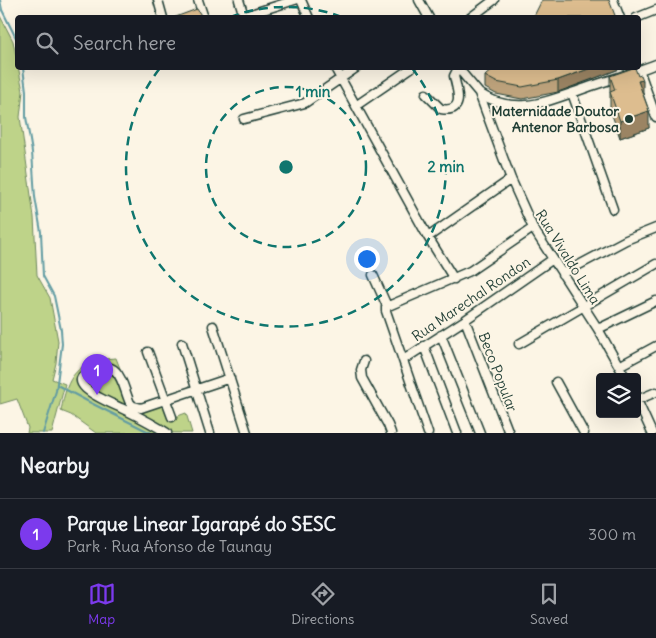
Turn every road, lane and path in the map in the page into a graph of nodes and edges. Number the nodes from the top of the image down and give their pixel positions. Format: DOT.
graph roads {
  1 [pos="158,0"];
  2 [pos="198,0"];
  3 [pos="239,0"];
  4 [pos="295,0"];
  5 [pos="301,0"];
  6 [pos="419,0"];
  7 [pos="494,0"];
  8 [pos="613,0"];
  9 [pos="281,2"];
  10 [pos="656,10"];
  11 [pos="162,15"];
  12 [pos="203,15"];
  13 [pos="241,15"];
  14 [pos="246,15"];
  15 [pos="308,15"];
  16 [pos="426,15"];
  17 [pos="474,15"];
  18 [pos="619,15"];
  19 [pos="641,16"];
  20 [pos="656,64"];
  21 [pos="641,68"];
  22 [pos="336,70"];
  23 [pos="353,70"];
  24 [pos="408,70"];
  25 [pos="457,70"];
  26 [pos="460,70"];
  27 [pos="636,70"];
  28 [pos="639,70"];
  29 [pos="341,78"];
  30 [pos="479,93"];
  31 [pos="572,93"];
  32 [pos="426,94"];
  33 [pos="357,105"];
  34 [pos="656,117"];
  35 [pos="244,119"];
  36 [pos="512,179"];
  37 [pos="613,208"];
  38 [pos="533,228"];
  39 [pos="656,228"];
  40 [pos="428,237"];
  41 [pos="552,259"];
  42 [pos="656,264"];
  43 [pos="562,274"];
  44 [pos="373,275"];
  45 [pos="454,279"];
  46 [pos="656,301"];
  47 [pos="387,306"];
  48 [pos="583,307"];
  49 [pos="465,320"];
  50 [pos="213,326"];
  51 [pos="598,329"];
  52 [pos="441,335"];
  53 [pos="182,343"];
  54 [pos="519,344"];
  55 [pos="424,346"];
  56 [pos="656,346"];
  57 [pos="148,352"];
  58 [pos="403,360"];
  59 [pos="364,361"];
  60 [pos="619,366"];
  61 [pos="623,373"];
  62 [pos="230,378"];
  63 [pos="556,382"];
  64 [pos="197,388"];
  65 [pos="656,392"];
  66 [pos="641,398"];
  67 [pos="165,399"];
  68 [pos="141,408"];
  69 [pos="641,409"];
  70 [pos="139,417"];
  71 [pos="172,417"];
  72 [pos="167,433"];
  73 [pos="210,433"];
  74 [pos="247,433"];
  75 [pos="391,433"];
  76 [pos="428,433"];
  77 [pos="456,433"];
  78 [pos="480,433"];
  79 [pos="509,433"];
  80 [pos="584,433"];
  81 [pos="652,433"];
  1 -- 11 [label="street"];
  2 -- 12 [label="street"];
  3 -- 13 [label="street"];
  4 -- 9 [label="street"];
  5 -- 15 [label="street"];
  6 -- 16 [label="street"];
  7 -- 17 [label="street"];
  8 -- 18 [label="street"];
  9 -- 14 [label="street"];
  10 -- 19 [label="street"];
  20 -- 21 [label="street"];
  22 -- 29 [label="street"];
  23 -- 29 [label="street"];
  24 -- 33 [label="street"];
  25 -- 32 [label="street"];
  26 -- 30 [label="street, Rua Vivaldo Lima"];
  27 -- 31 [label="street"];
  28 -- 34 [label="street"];
  29 -- 33 [label="street"];
  29 -- 35 [label="street"];
  30 -- 31 [label="street"];
  30 -- 36 [label="street, Rua Vivaldo Lima"];
  31 -- 37 [label="street"];
  33 -- 40 [label="street"];
  36 -- 38 [label="street, Rua Vivaldo Lima"];
  36 -- 40 [label="street"];
  38 -- 41 [label="street, Rua Vivaldo Lima"];
  38 -- 45 [label="street"];
  39 -- 43 [label="street"];
  40 -- 45 [label="street"];
  41 -- 43 [label="street, Rua Vivaldo Lima"];
  41 -- 49 [label="street, Rua Marechal Rondon"];
  42 -- 48 [label="street"];
  43 -- 48 [label="street, Rua Vivaldo Lima"];
  44 -- 47 [label="street"];
  45 -- 47 [label="street"];
  46 -- 51 [label="street"];
  47 -- 58 [label="street"];
  48 -- 51 [label="street, Rua Vivaldo Lima"];
  48 -- 54 [label="street"];
  49 -- 52 [label="street, Rua Marechal Rondon"];
  49 -- 79 [label="street, Beco Popular"];
  50 -- 62 [label="street"];
  51 -- 60 [label="street, Rua Vivaldo Lima"];
  52 -- 55 [label="street, Rua Marechal Rondon"];
  52 -- 78 [label="street"];
  53 -- 64 [label="street"];
  55 -- 58 [label="street, Rua Marechal Rondon"];
  55 -- 77 [label="street"];
  56 -- 60 [label="street"];
  57 -- 67 [label="street"];
  58 -- 76 [label="street"];
  59 -- 75 [label="street"];
  60 -- 61 [label="street, Rua Vivaldo Lima"];
  62 -- 64 [label="street"];
  62 -- 74 [label="street"];
  63 -- 80 [label="street"];
  64 -- 67 [label="street"];
  64 -- 73 [label="street"];
  65 -- 66 [label="street"];
  67 -- 68 [label="street"];
  67 -- 71 [label="street"];
  68 -- 70 [label="street"];
  68 -- 70 [label="street"];
  69 -- 81 [label="street"];
  70 -- 72 [label="street"];
}
